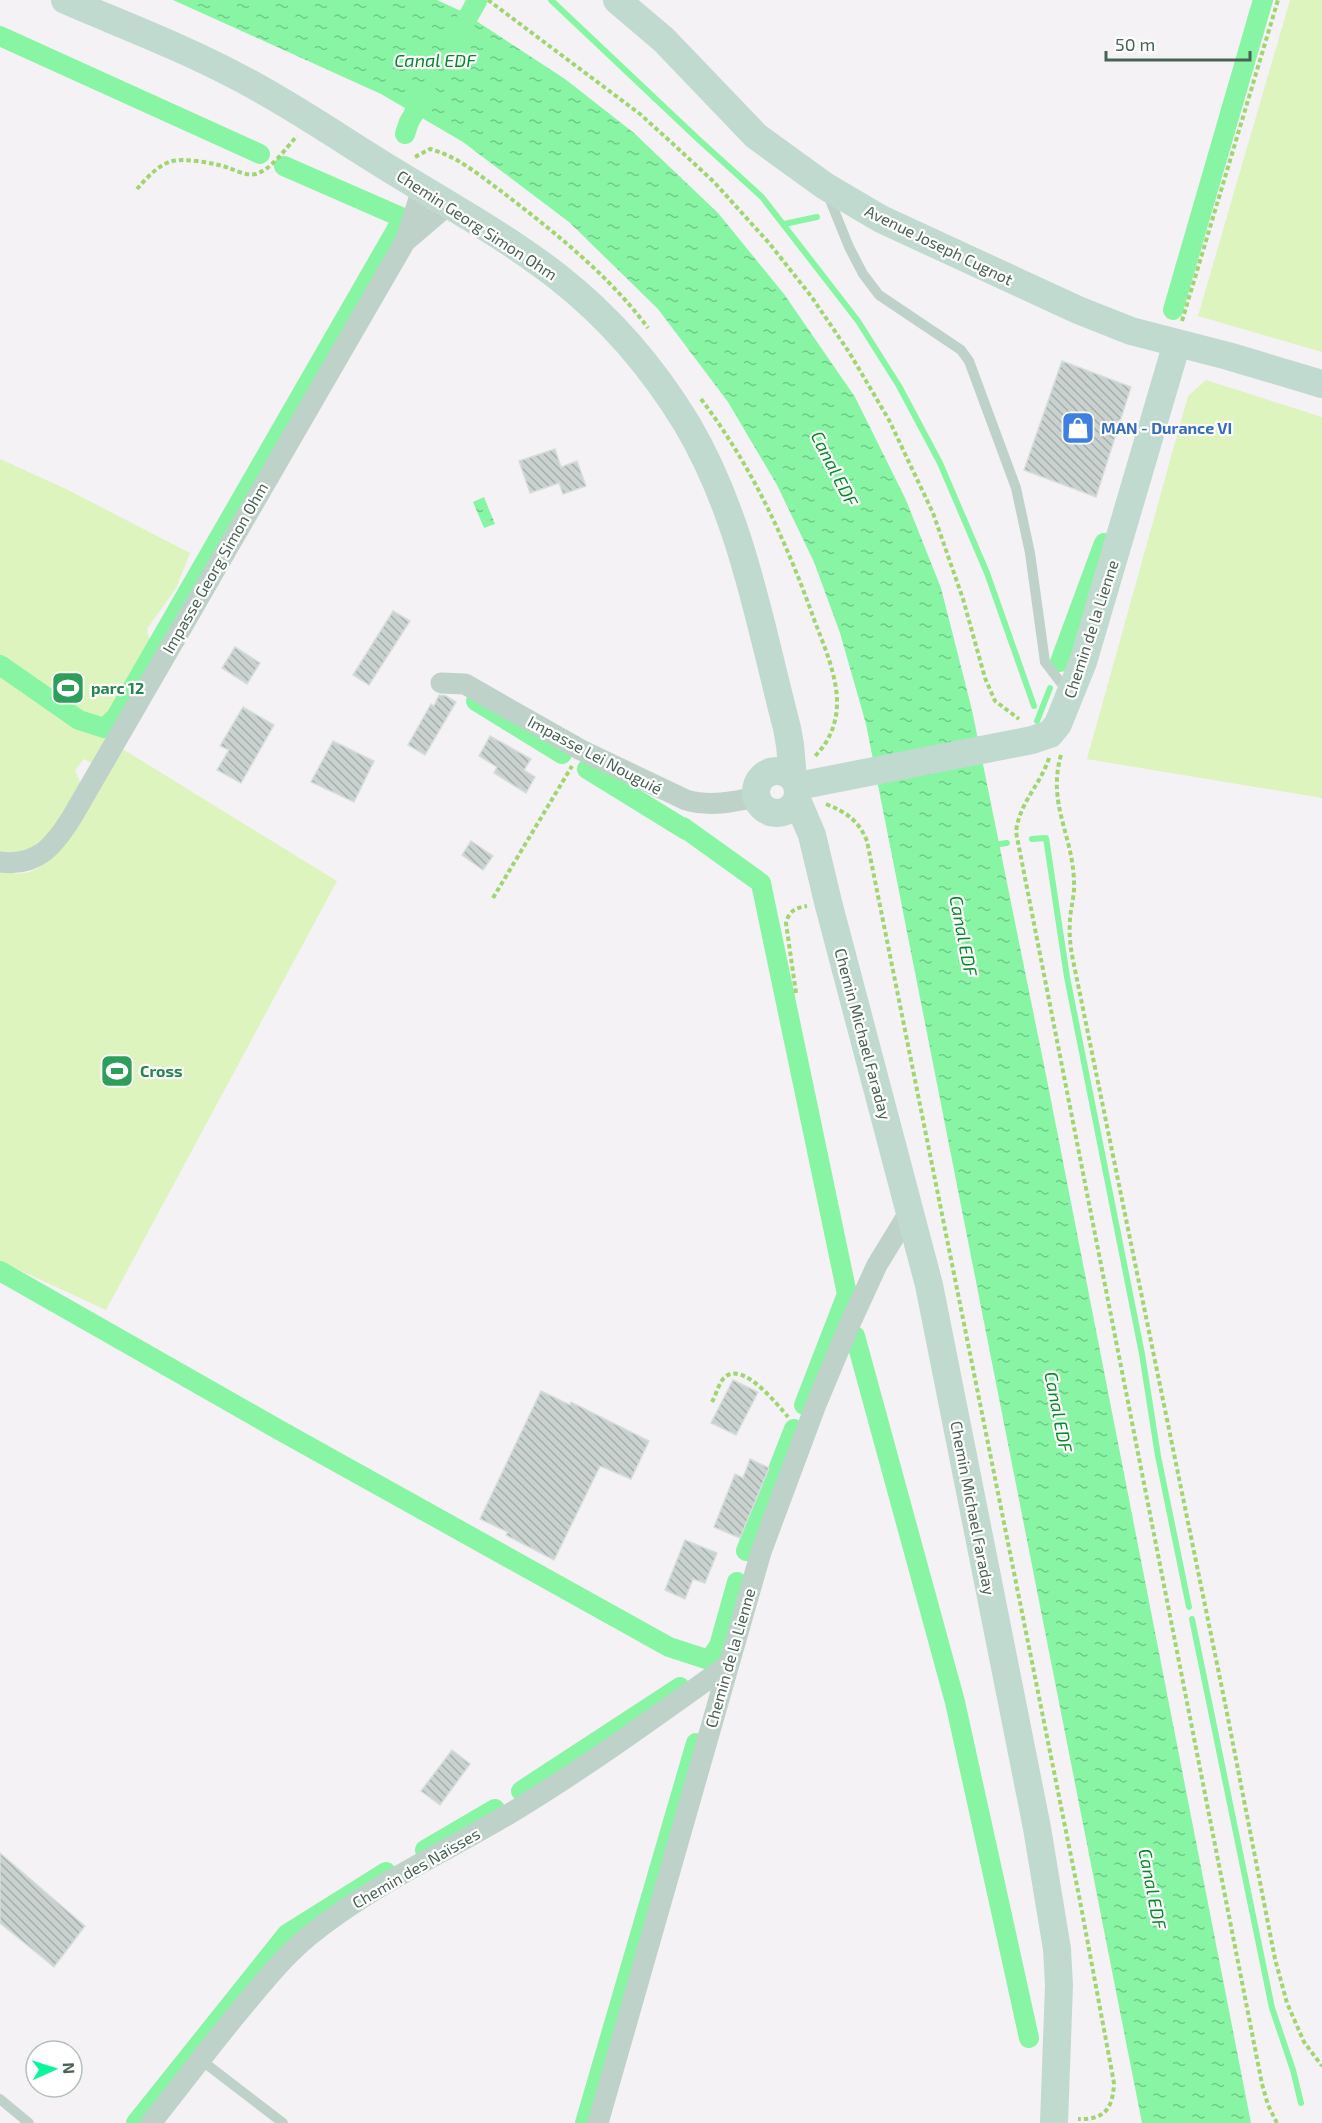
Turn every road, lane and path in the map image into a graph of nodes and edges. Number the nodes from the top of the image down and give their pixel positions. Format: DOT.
graph roads {
  1 [pos="65,0"];
  2 [pos="488,0"];
  3 [pos="618,0"];
  4 [pos="1278,0"];
  5 [pos="312,120"];
  6 [pos="825,186"];
  7 [pos="137,189"];
  8 [pos="422,189"];
  9 [pos="449,204"];
  10 [pos="406,240"];
  11 [pos="1177,343"];
  12 [pos="1322,384"];
  13 [pos="441,683"];
  14 [pos="1071,696"];
  15 [pos="1041,737"];
  16 [pos="581,750"];
  17 [pos="781,791"];
  18 [pos="1059,810"];
  19 [pos="0,862"];
  20 [pos="493,898"];
  21 [pos="828,902"];
  22 [pos="796,993"];
  23 [pos="910,1211"];
  24 [pos="712,1402"];
  25 [pos="788,1417"];
  26 [pos="728,1665"];
  27 [pos="201,2060"];
  28 [pos="1322,2066"];
  29 [pos="0,2099"];
  30 [pos="29,2123"];
  31 [pos="151,2123"];
  32 [pos="283,2123"];
  33 [pos="598,2123"];
  34 [pos="1054,2123"];
  35 [pos="1277,2123"];
  1 -- 5 [label="main road, Chemin Georg Simon Ohm"];
  2 -- 15 [label="path"];
  3 -- 6 [label="main road, Avenue Joseph Cugnot"];
  4 -- 11 [label="path"];
  5 -- 7 [label="path"];
  5 -- 8 [label="main road, Chemin Georg Simon Ohm"];
  6 -- 11 [label="main road, Avenue Joseph Cugnot"];
  6 -- 14 [label="lane"];
  8 -- 9 [label="main road, Chemin Georg Simon Ohm"];
  8 -- 10 [label="street, Impasse Georg Simon Ohm"];
  9 -- 10 [label="street, Impasse Georg Simon Ohm"];
  9 -- 17 [label="main road, Chemin Georg Simon Ohm"];
  10 -- 19 [label="street, Impasse Georg Simon Ohm"];
  11 -- 12 [label="main road, Avenue Joseph Cugnot"];
  11 -- 14 [label="main road, Chemin de la Lienne"];
  13 -- 16 [label="street, Impasse Lei Nouguié"];
  14 -- 15 [label="main road, Chemin de la Lienne"];
  15 -- 17 [label="main road"];
  15 -- 35 [label="path"];
  16 -- 17 [label="street, Impasse Lei Nouguié"];
  16 -- 20 [label="path"];
  17 -- 21 [label="main road, Chemin Michael Faraday"];
  18 -- 28 [label="path"];
  21 -- 22 [label="path"];
  21 -- 23 [label="main road, Chemin Michael Faraday"];
  23 -- 26 [label="street, Chemin de la Lienne"];
  23 -- 34 [label="main road, Chemin Michael Faraday"];
  24 -- 25 [label="path"];
  26 -- 27 [label="street, Chemin des Naïsses"];
  26 -- 33 [label="street, Chemin de la Lienne"];
  27 -- 31 [label="street, Chemin des Naïsses"];
  27 -- 32 [label="lane"];
  29 -- 30 [label="lane"];
}
